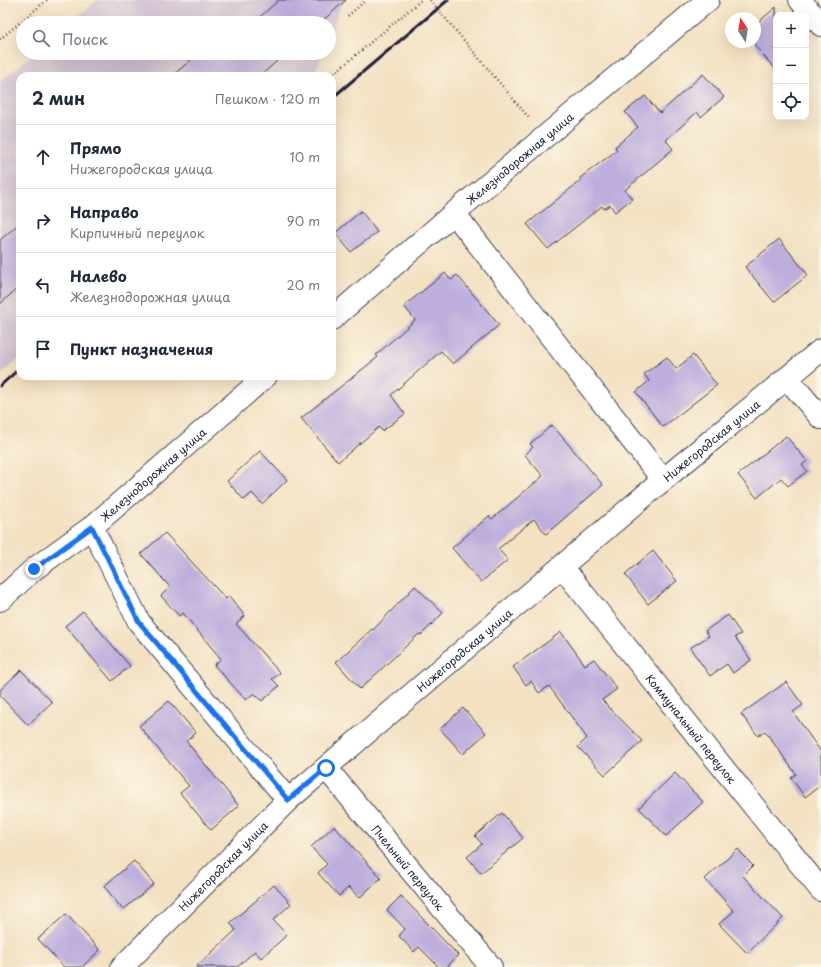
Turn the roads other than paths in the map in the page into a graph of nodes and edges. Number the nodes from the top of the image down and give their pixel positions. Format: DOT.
graph roads {
  1 [pos="708,0"];
  2 [pos="800,0"];
  3 [pos="821,25"];
  4 [pos="454,213"];
  5 [pos="336,316"];
  6 [pos="821,350"];
  7 [pos="787,378"];
  8 [pos="261,380"];
  9 [pos="821,418"];
  10 [pos="663,480"];
  11 [pos="92,527"];
  12 [pos="562,567"];
  13 [pos="0,600"];
  14 [pos="326,768"];
  15 [pos="288,800"];
  16 [pos="821,890"];
  17 [pos="122,967"];
  18 [pos="491,967"];
  1 -- 4 [label="street, Железнодорожная улица"];
  2 -- 3 [label="street"];
  4 -- 5 [label="street, Железнодорожная улица"];
  4 -- 10 [label="street"];
  6 -- 7 [label="street, Нижегородская улица"];
  7 -- 9 [label="street"];
  7 -- 10 [label="street, Нижегородская улица"];
  8 -- 11 [label="street, Железнодорожная улица"];
  10 -- 12 [label="street, Нижегородская улица"];
  11 -- 13 [label="street, Железнодорожная улица"];
  11 -- 15 [label="street"];
  12 -- 14 [label="street, Нижегородская улица"];
  12 -- 16 [label="street, Коммунальный переулок"];
  14 -- 15 [label="street, Нижегородская улица"];
  14 -- 18 [label="street, Пчельный переулок"];
  15 -- 17 [label="street, Нижегородская улица"];
}
